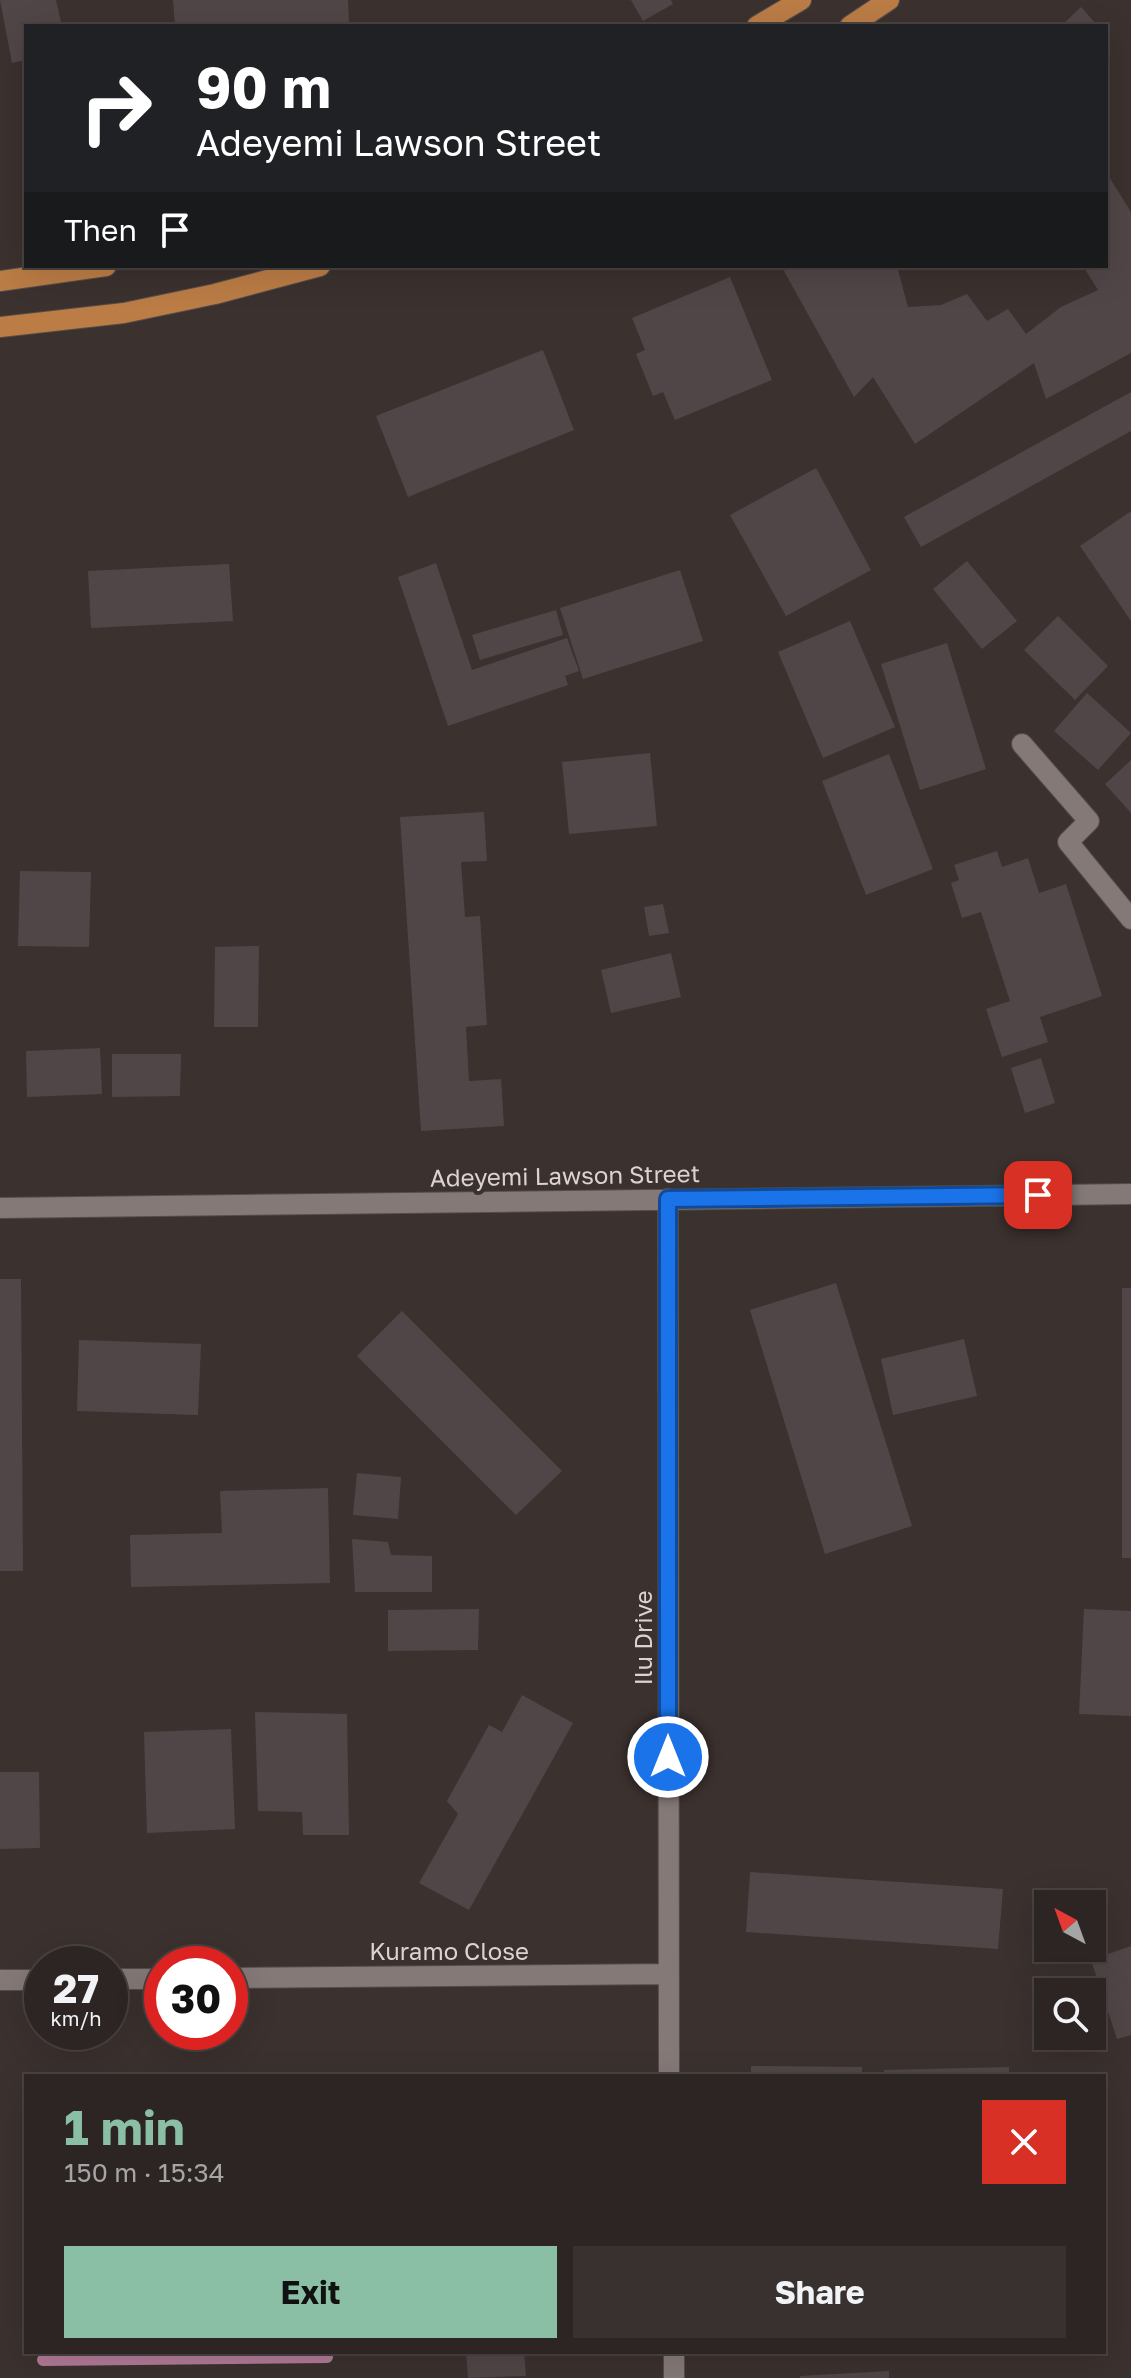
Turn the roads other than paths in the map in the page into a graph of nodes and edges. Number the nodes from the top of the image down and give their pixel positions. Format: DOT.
graph roads {
  1 [pos="801,0"];
  2 [pos="889,0"];
  3 [pos="760,24"];
  4 [pos="853,24"];
  5 [pos="92,268"];
  6 [pos="312,268"];
  7 [pos="0,281"];
  8 [pos="0,327"];
  9 [pos="1022,744"];
  10 [pos="1131,919"];
  11 [pos="1131,1194"];
  12 [pos="668,1199"];
  13 [pos="0,1208"];
  14 [pos="668,1974"];
  15 [pos="248,1978"];
  16 [pos="0,1980"];
  17 [pos="24,1980"];
  18 [pos="669,2074"];
  19 [pos="674,2354"];
  20 [pos="674,2378"];
  1 -- 3 [label="main road"];
  2 -- 4 [label="main road"];
  5 -- 7 [label="main road"];
  6 -- 8 [label="main road"];
  9 -- 10 [label="street"];
  11 -- 12 [label="street, Adeyemi Lawson Street"];
  12 -- 13 [label="street, Adeyemi Lawson Street"];
  12 -- 14 [label="street, Ilu Drive"];
  14 -- 15 [label="street, Kuramo Close"];
  14 -- 18 [label="street, Ilu Drive"];
  16 -- 17 [label="street"];
  19 -- 20 [label="street"];
}
